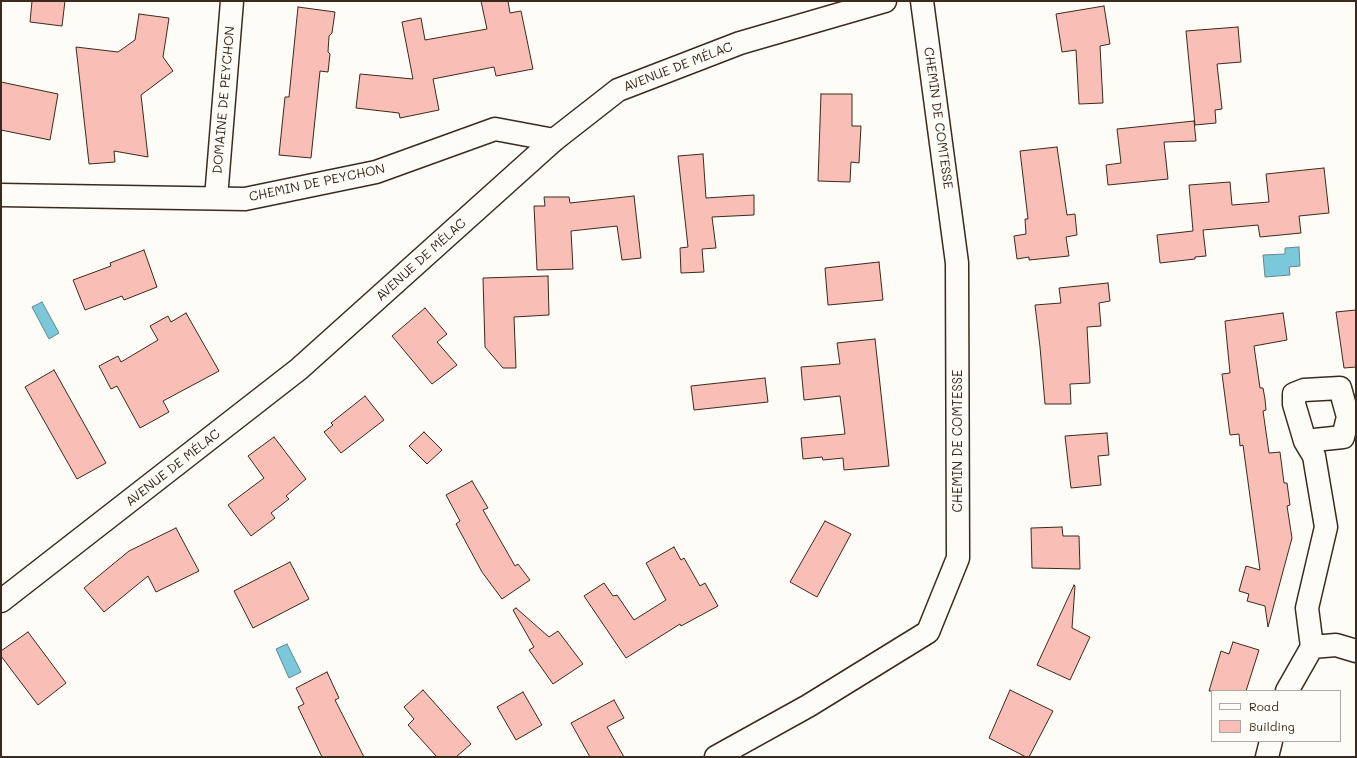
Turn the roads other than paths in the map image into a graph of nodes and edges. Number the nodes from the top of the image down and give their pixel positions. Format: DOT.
graph roads {
  1 [pos="232,1"];
  2 [pos="885,1"];
  3 [pos="922,1"];
  4 [pos="554,140"];
  5 [pos="1,196"];
  6 [pos="216,198"];
  7 [pos="1305,441"];
  8 [pos="1,601"];
  9 [pos="1312,647"];
  10 [pos="1356,651"];
  11 [pos="1288,690"];
  12 [pos="1271,742"];
  13 [pos="716,757"];
  14 [pos="1267,757"];
  1 -- 6 [label="street, DOMAINE DE PEYCHON"];
  2 -- 4 [label="street, AVENUE DE MÉLAC"];
  3 -- 13 [label="street, CHEMIN DE COMTESSE"];
  4 -- 6 [label="street, CHEMIN DE PEYCHON"];
  4 -- 8 [label="street, AVENUE DE MÉLAC"];
  5 -- 6 [label="street, CHEMIN DE PEYCHON"];
  7 -- 9 [label="street"];
  9 -- 10 [label="street"];
  9 -- 11 [label="street"];
  12 -- 14 [label="street"];
}
